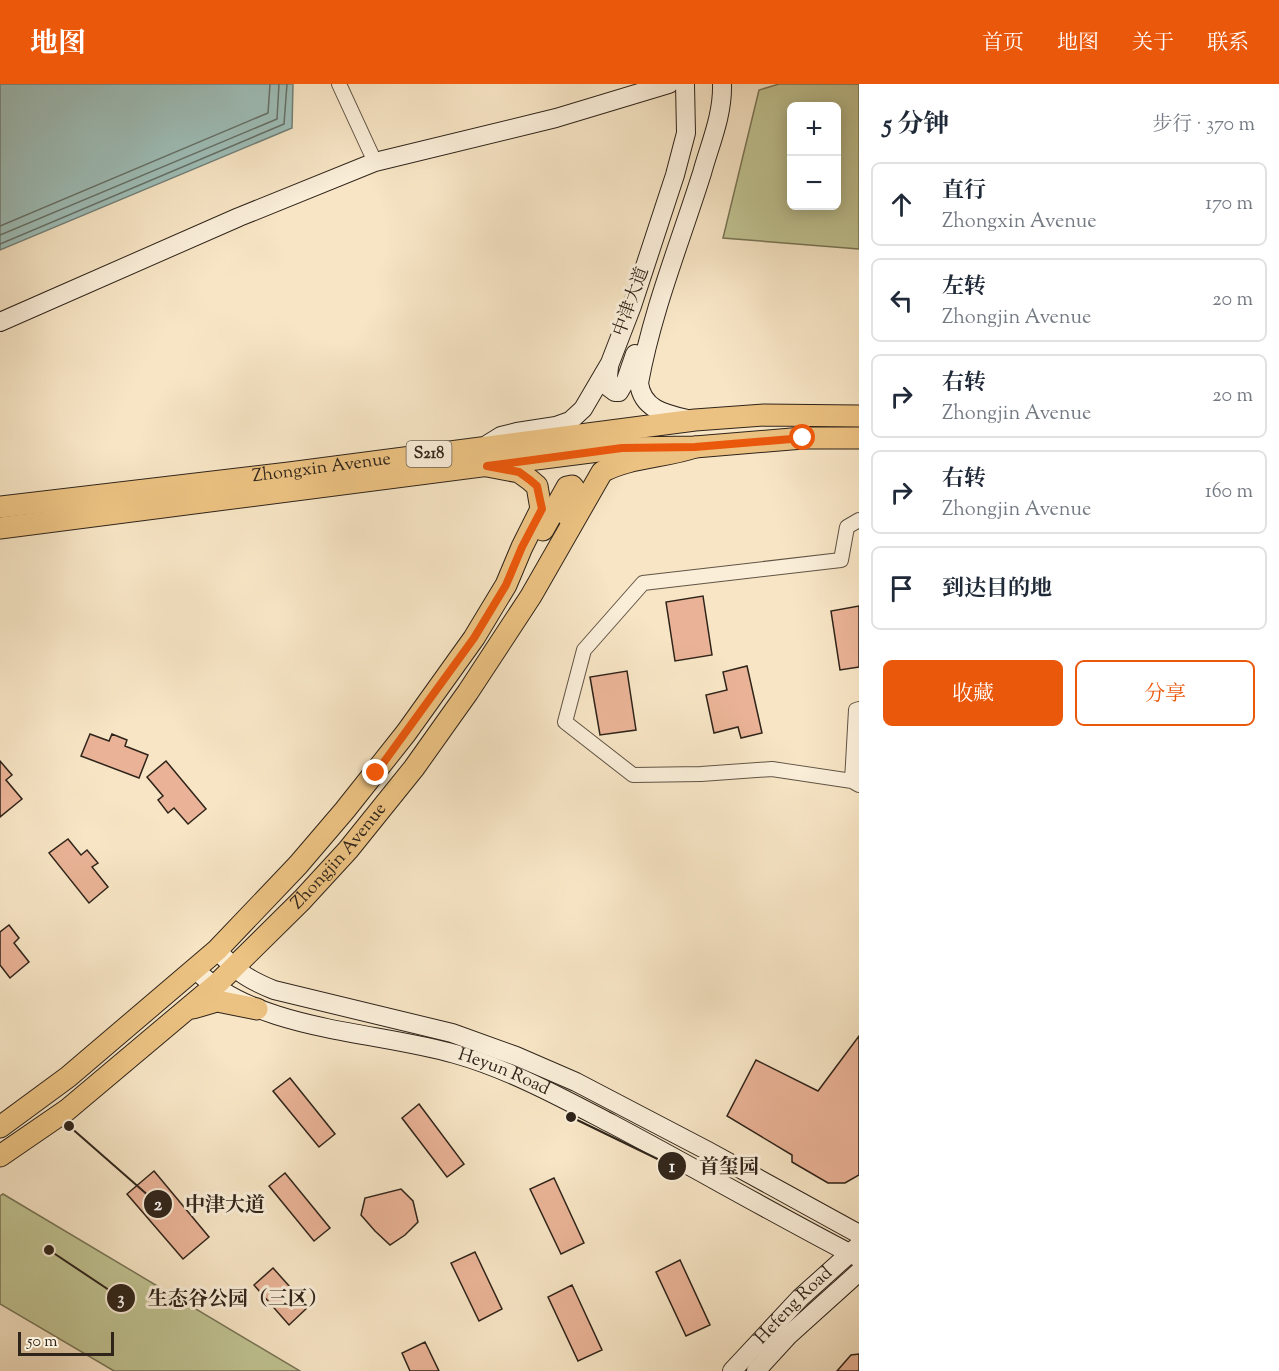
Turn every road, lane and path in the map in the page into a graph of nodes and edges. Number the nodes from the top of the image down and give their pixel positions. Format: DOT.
graph roads {
  1 [pos="339,84"];
  2 [pos="669,84"];
  3 [pos="685,84"];
  4 [pos="722,84"];
  5 [pos="375,162"];
  6 [pos="664,286"];
  7 [pos="0,322"];
  8 [pos="610,363"];
  9 [pos="859,416"];
  10 [pos="694,420"];
  11 [pos="859,438"];
  12 [pos="695,447"];
  13 [pos="485,456"];
  14 [pos="0,507"];
  15 [pos="859,520"];
  16 [pos="0,528"];
  17 [pos="506,585"];
  18 [pos="531,596"];
  19 [pos="859,709"];
  20 [pos="855,783"];
  21 [pos="217,950"];
  22 [pos="234,968"];
  23 [pos="209,981"];
  24 [pos="274,990"];
  25 [pos="257,1009"];
  26 [pos="182,1014"];
  27 [pos="0,1127"];
  28 [pos="0,1156"];
  29 [pos="859,1234"];
  30 [pos="856,1252"];
  31 [pos="859,1272"];
  32 [pos="732,1371"];
  33 [pos="756,1371"];
  1 -- 5 [label="street"];
  2 -- 5 [label="street"];
  3 -- 8 [label="street, 中津大道"];
  4 -- 6 [label="street, 中津大道"];
  5 -- 7 [label="street"];
  6 -- 8 [label="street"];
  6 -- 10 [label="street, 中津大道"];
  8 -- 13 [label="street, 中津大道"];
  9 -- 10 [label="main road, Zhongxin Avenue / S218"];
  10 -- 13 [label="main road, Zhongxin Avenue / S218"];
  11 -- 12 [label="main road, Zhongxin Avenue / S218"];
  12 -- 13 [label="main road, Zhongxin Avenue / S218"];
  12 -- 18 [label="main road, Zhongjin Avenue"];
  13 -- 14 [label="main road, Zhongxin Avenue / S218"];
  13 -- 16 [label="main road, Zhongxin Avenue / S218"];
  13 -- 17 [label="main road, Zhongjin Avenue"];
  15 -- 20 [label="street"];
  17 -- 18 [label="main road"];
  17 -- 21 [label="main road, Zhongjin Avenue"];
  18 -- 22 [label="main road, Zhongjin Avenue"];
  19 -- 20 [label="street"];
  21 -- 22 [label="street, Heyun Road"];
  21 -- 23 [label="main road, Zhongjin Avenue"];
  22 -- 23 [label="main road, Zhongjin Avenue"];
  22 -- 24 [label="street, Heyun Road"];
  23 -- 24 [label="street"];
  23 -- 25 [label="street, Heyun Road"];
  23 -- 26 [label="main road, Zhongjin Avenue"];
  23 -- 27 [label="main road, Zhongjin Avenue"];
  24 -- 29 [label="street, Heyun Road"];
  25 -- 26 [label="main road"];
  25 -- 30 [label="street, Heyun Road"];
  26 -- 28 [label="main road, Zhongjin Avenue"];
  30 -- 32 [label="street, Hefeng Road"];
  31 -- 33 [label="street, Hefeng Road"];
}
